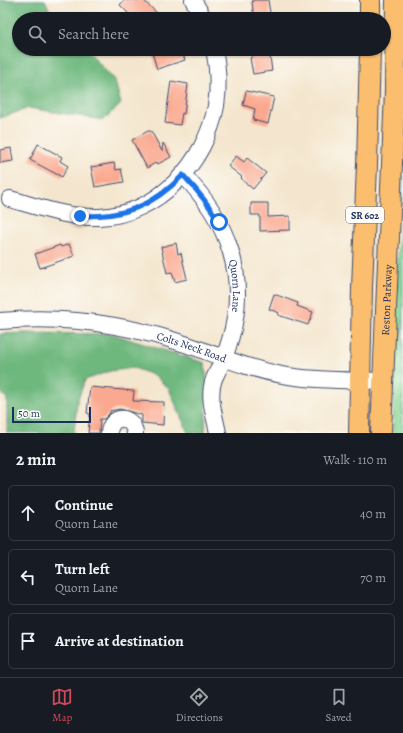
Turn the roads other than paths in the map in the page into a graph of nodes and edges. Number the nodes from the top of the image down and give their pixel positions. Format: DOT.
graph roads {
  1 [pos="193,0"];
  2 [pos="370,0"];
  3 [pos="396,0"];
  4 [pos="200,12"];
  5 [pos="370,12"];
  6 [pos="215,56"];
  7 [pos="370,56"];
  8 [pos="183,175"];
  9 [pos="10,199"];
  10 [pos="0,321"];
  11 [pos="224,359"];
  12 [pos="360,380"];
  13 [pos="382,381"];
  14 [pos="109,433"];
  15 [pos="135,433"];
  16 [pos="218,433"];
  17 [pos="359,433"];
  18 [pos="381,433"];
  1 -- 4 [label="street"];
  2 -- 5 [label="main road"];
  3 -- 13 [label="main road, Reston Parkway / SR 602"];
  6 -- 8 [label="street"];
  7 -- 12 [label="main road, SR 602"];
  8 -- 9 [label="street"];
  8 -- 11 [label="street, Quorn Lane"];
  10 -- 11 [label="street, Colts Neck Road"];
  11 -- 12 [label="street, Colts Neck Road"];
  11 -- 16 [label="street, Quorn Lane"];
  12 -- 13 [label="street, Colts Neck Road"];
  12 -- 17 [label="main road, SR 602"];
  13 -- 18 [label="main road, Reston Parkway / SR 602"];
  14 -- 15 [label="street"];
}
